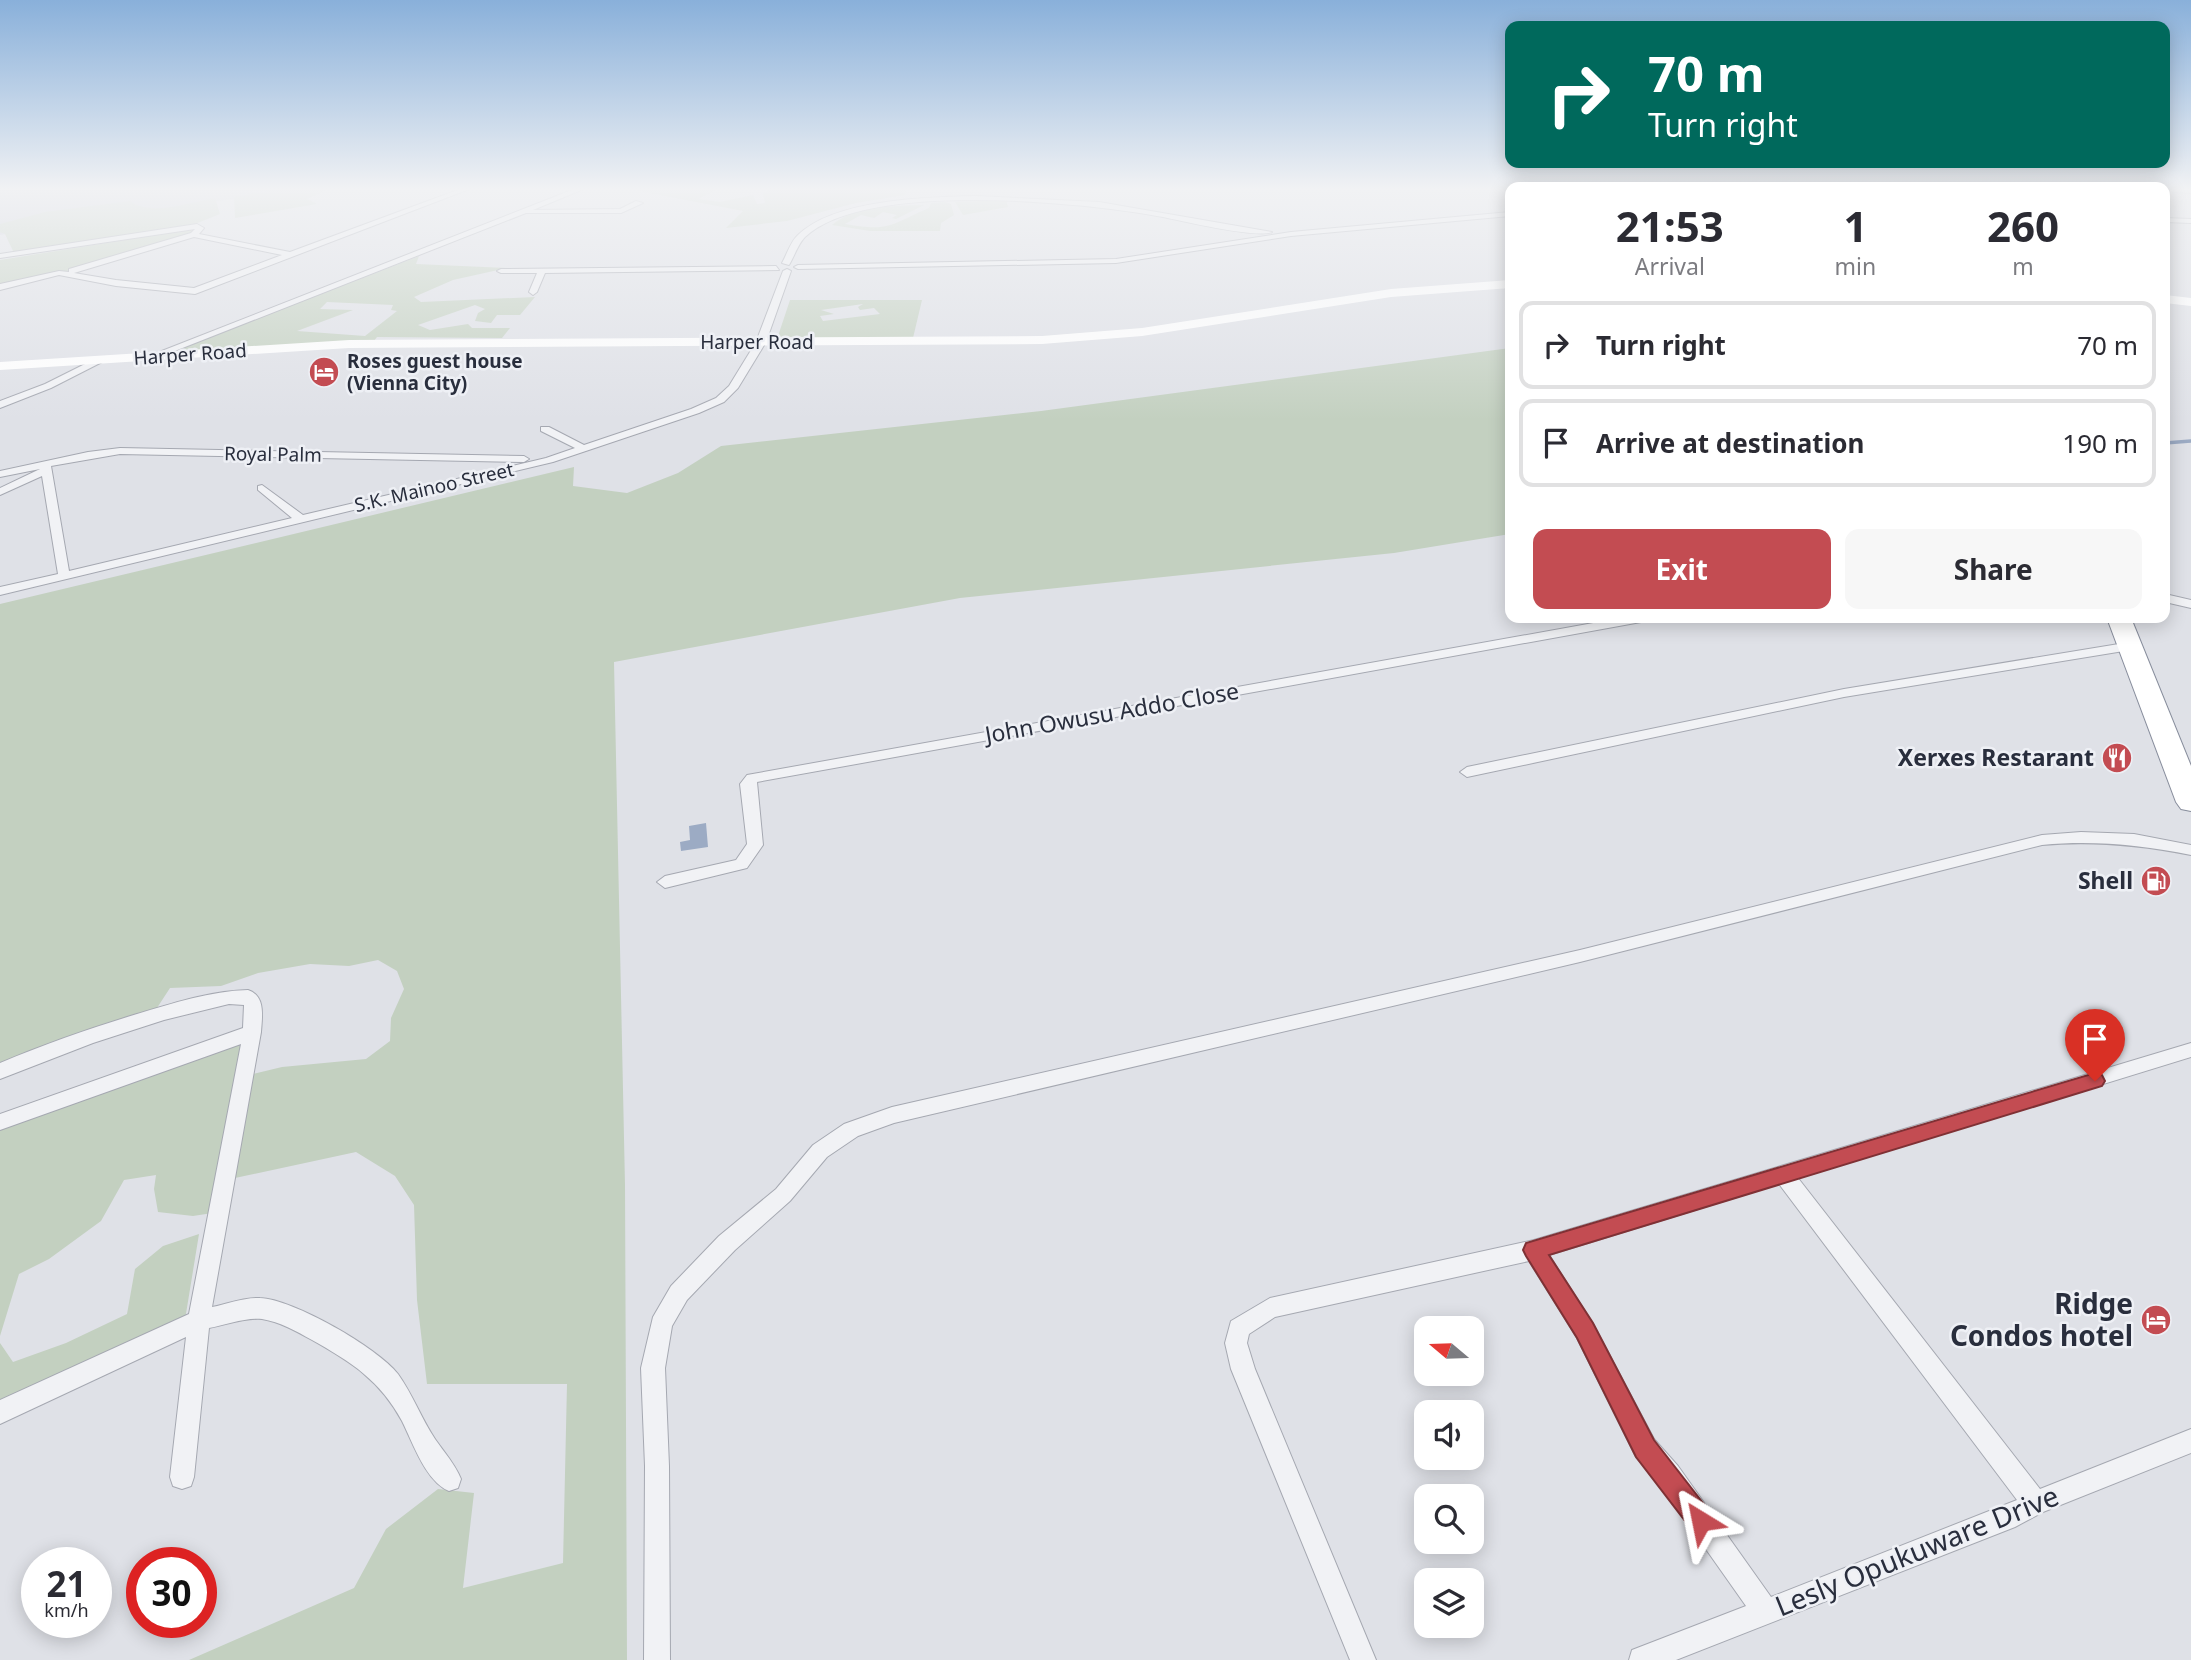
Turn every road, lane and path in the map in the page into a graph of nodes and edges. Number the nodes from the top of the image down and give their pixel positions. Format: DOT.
graph roads {
  1 [pos="92,265"];
  2 [pos="258,265"];
  3 [pos="383,265"];
  4 [pos="910,265"];
  5 [pos="787,267"];
  6 [pos="542,270"];
  7 [pos="501,271"];
  8 [pos="67,273"];
  9 [pos="1505,284"];
  10 [pos="0,287"];
  11 [pos="533,292"];
  12 [pos="2170,300"];
  13 [pos="2191,302"];
  14 [pos="761,342"];
  15 [pos="154,356"];
  16 [pos="99,360"];
  17 [pos="0,366"];
  18 [pos="0,405"];
  19 [pos="545,429"];
  20 [pos="584,449"];
  21 [pos="549,460"];
  22 [pos="46,467"];
  23 [pos="0,474"];
  24 [pos="262,488"];
  25 [pos="0,492"];
  26 [pos="301,519"];
  27 [pos="64,575"];
  28 [pos="0,591"];
  29 [pos="2170,599"];
  30 [pos="2191,604"];
  31 [pos="1613,623"];
  32 [pos="2121,623"];
  33 [pos="2131,646"];
  34 [pos="1467,772"];
  35 [pos="2191,802"];
  36 [pos="2191,849"];
  37 [pos="664,882"];
  38 [pos="252,1032"];
  39 [pos="2191,1050"];
  40 [pos="0,1071"];
  41 [pos="0,1122"];
  42 [pos="1783,1174"];
  43 [pos="1534,1250"];
  44 [pos="200,1320"];
  45 [pos="0,1412"];
  46 [pos="2191,1441"];
  47 [pos="182,1477"];
  48 [pos="449,1479"];
  49 [pos="2035,1503"];
  50 [pos="1766,1612"];
  51 [pos="657,1660"];
  52 [pos="1363,1660"];
  53 [pos="1642,1660"];
  1 -- 8 [label="street"];
  2 -- 8 [label="street"];
  3 -- 15 [label="street"];
  4 -- 5 [label="street"];
  5 -- 6 [label="street"];
  5 -- 14 [label="street, S.K. Mainoo Street"];
  6 -- 7 [label="street"];
  6 -- 11 [label="street"];
  8 -- 10 [label="street"];
  9 -- 14 [label="main road, Harper Road"];
  12 -- 13 [label="main road"];
  14 -- 15 [label="main road, Harper Road"];
  14 -- 20 [label="street, S.K. Mainoo Street"];
  15 -- 16 [label="main road, Harper Road"];
  16 -- 17 [label="main road, Harper Road"];
  16 -- 18 [label="street"];
  19 -- 20 [label="street"];
  20 -- 21 [label="street, S.K. Mainoo Street"];
  21 -- 22 [label="street, Royal Palm"];
  21 -- 26 [label="street, S.K. Mainoo Street"];
  22 -- 23 [label="street, Royal Palm"];
  22 -- 25 [label="street"];
  22 -- 27 [label="street"];
  24 -- 26 [label="street"];
  26 -- 27 [label="street, S.K. Mainoo Street"];
  27 -- 28 [label="street, S.K. Mainoo Street"];
  29 -- 30 [label="street"];
  31 -- 37 [label="street, John Owusu Addo Close"];
  32 -- 33 [label="highway"];
  33 -- 34 [label="street"];
  33 -- 35 [label="highway"];
  36 -- 51 [label="street"];
  38 -- 40 [label="street"];
  38 -- 41 [label="street"];
  38 -- 44 [label="street"];
  39 -- 42 [label="street"];
  42 -- 43 [label="street"];
  42 -- 49 [label="street"];
  43 -- 50 [label="street"];
  43 -- 52 [label="street"];
  44 -- 45 [label="street"];
  44 -- 47 [label="street"];
  44 -- 48 [label="street"];
  46 -- 49 [label="street, Lesly Opukuware Drive"];
  49 -- 50 [label="street, Lesly Opukuware Drive"];
  50 -- 53 [label="street, Lesly Opukuware Drive"];
}
